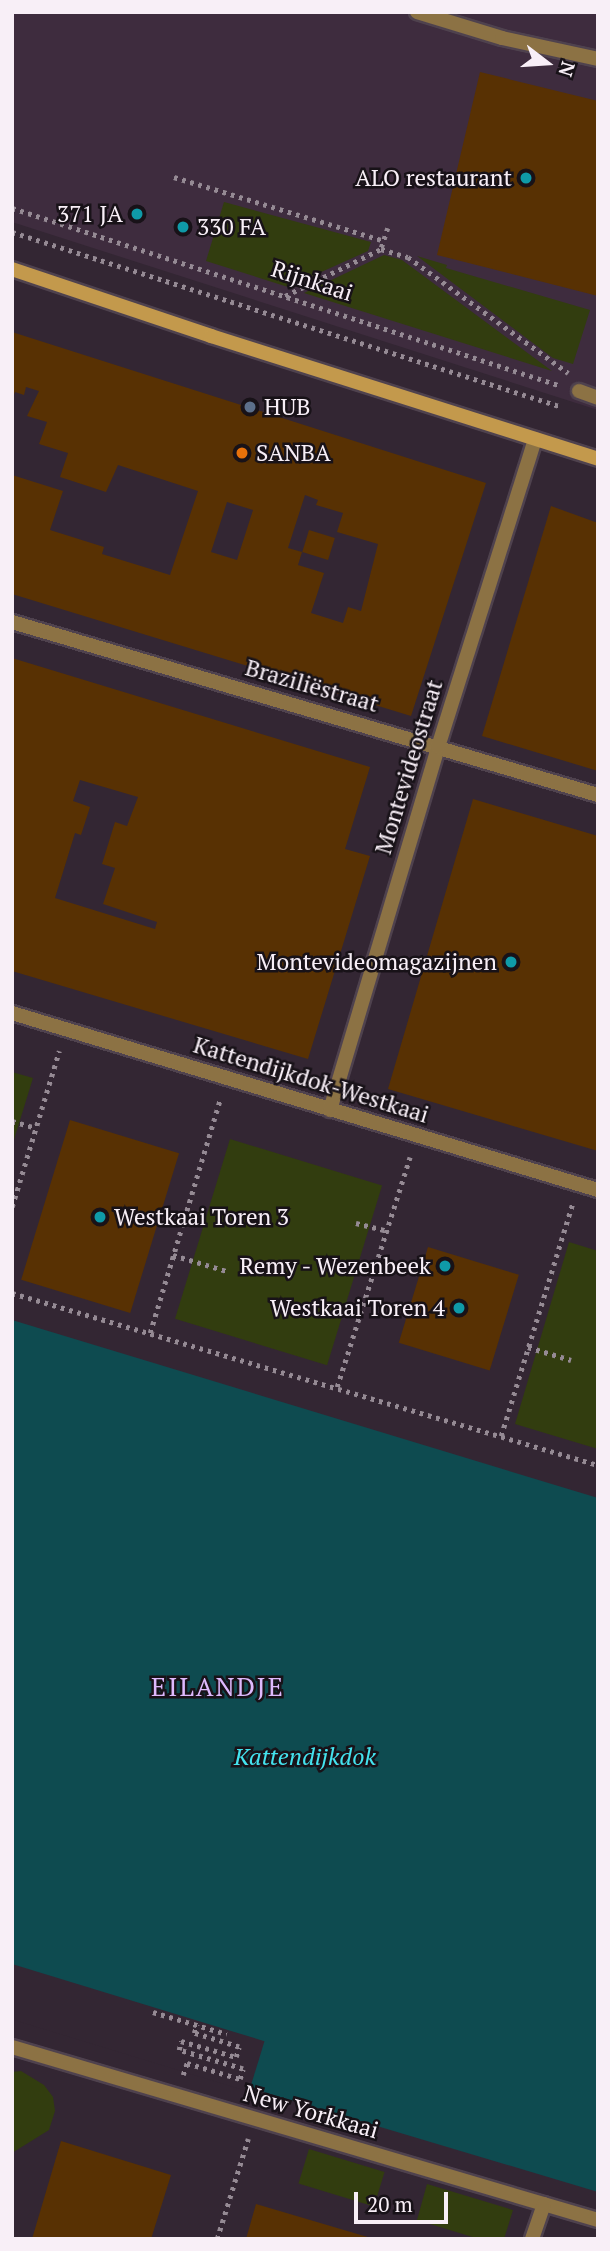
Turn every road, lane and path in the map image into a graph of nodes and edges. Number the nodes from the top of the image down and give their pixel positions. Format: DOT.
graph roads {
  1 [pos="417,12"];
  2 [pos="598,59"];
  3 [pos="174,177"];
  4 [pos="12,208"];
  5 [pos="388,228"];
  6 [pos="12,232"];
  7 [pos="384,241"];
  8 [pos="381,249"];
  9 [pos="12,269"];
  10 [pos="284,296"];
  11 [pos="579,391"];
  12 [pos="598,398"];
  13 [pos="573,411"];
  14 [pos="535,439"];
  15 [pos="598,458"];
  16 [pos="12,622"];
  17 [pos="438,747"];
  18 [pos="598,795"];
  19 [pos="12,1013"];
  20 [pos="66,1029"];
  21 [pos="227,1079"];
  22 [pos="330,1110"];
  23 [pos="12,1121"];
  24 [pos="36,1128"];
  25 [pos="417,1136"];
  26 [pos="578,1184"];
  27 [pos="598,1190"];
  28 [pos="12,1207"];
  29 [pos="356,1223"];
  30 [pos="387,1231"];
  31 [pos="173,1255"];
  32 [pos="230,1272"];
  33 [pos="12,1293"];
  34 [pos="150,1333"];
  35 [pos="528,1348"];
  36 [pos="571,1360"];
  37 [pos="337,1387"];
  38 [pos="501,1436"];
  39 [pos="598,1465"];
  40 [pos="153,2012"];
  41 [pos="197,2025"];
  42 [pos="227,2034"];
  43 [pos="12,2046"];
  44 [pos="187,2063"];
  45 [pos="254,2120"];
  46 [pos="544,2204"];
  47 [pos="598,2220"];
  48 [pos="217,2239"];
  49 [pos="532,2239"];
  1 -- 2 [label="street"];
  3 -- 7 [label="path"];
  4 -- 10 [label="path, Rijnkaai"];
  5 -- 7 [label="path"];
  6 -- 13 [label="path"];
  7 -- 8 [label="path"];
  8 -- 10 [label="path"];
  8 -- 11 [label="path"];
  9 -- 14 [label="street"];
  10 -- 11 [label="path, Rijnkaai"];
  11 -- 12 [label="street"];
  14 -- 15 [label="street"];
  14 -- 17 [label="street, Montevideostraat"];
  16 -- 17 [label="street, Braziliëstraat"];
  17 -- 18 [label="street, Braziliëstraat"];
  17 -- 22 [label="street, Montevideostraat"];
  19 -- 20 [label="street, Kattendijkdok-Westkaai"];
  20 -- 21 [label="street, Kattendijkdok-Westkaai"];
  20 -- 24 [label="path"];
  21 -- 22 [label="street, Kattendijkdok-Westkaai"];
  21 -- 31 [label="path"];
  22 -- 25 [label="street, Kattendijkdok-Westkaai"];
  23 -- 24 [label="path"];
  24 -- 28 [label="path"];
  25 -- 26 [label="street, Kattendijkdok-Westkaai"];
  25 -- 30 [label="path"];
  26 -- 27 [label="street, Kattendijkdok-Westkaai"];
  26 -- 35 [label="path"];
  29 -- 30 [label="path"];
  30 -- 37 [label="path"];
  31 -- 32 [label="path"];
  31 -- 34 [label="path"];
  33 -- 34 [label="path"];
  34 -- 37 [label="path"];
  35 -- 36 [label="path"];
  35 -- 38 [label="path"];
  37 -- 38 [label="path"];
  38 -- 39 [label="path"];
  40 -- 41 [label="path"];
  41 -- 42 [label="path"];
  41 -- 44 [label="path"];
  43 -- 45 [label="street, New Yorkkaai"];
  45 -- 46 [label="street, New Yorkkaai"];
  45 -- 48 [label="path"];
  46 -- 47 [label="street, New Yorkkaai"];
  46 -- 49 [label="street"];
}
